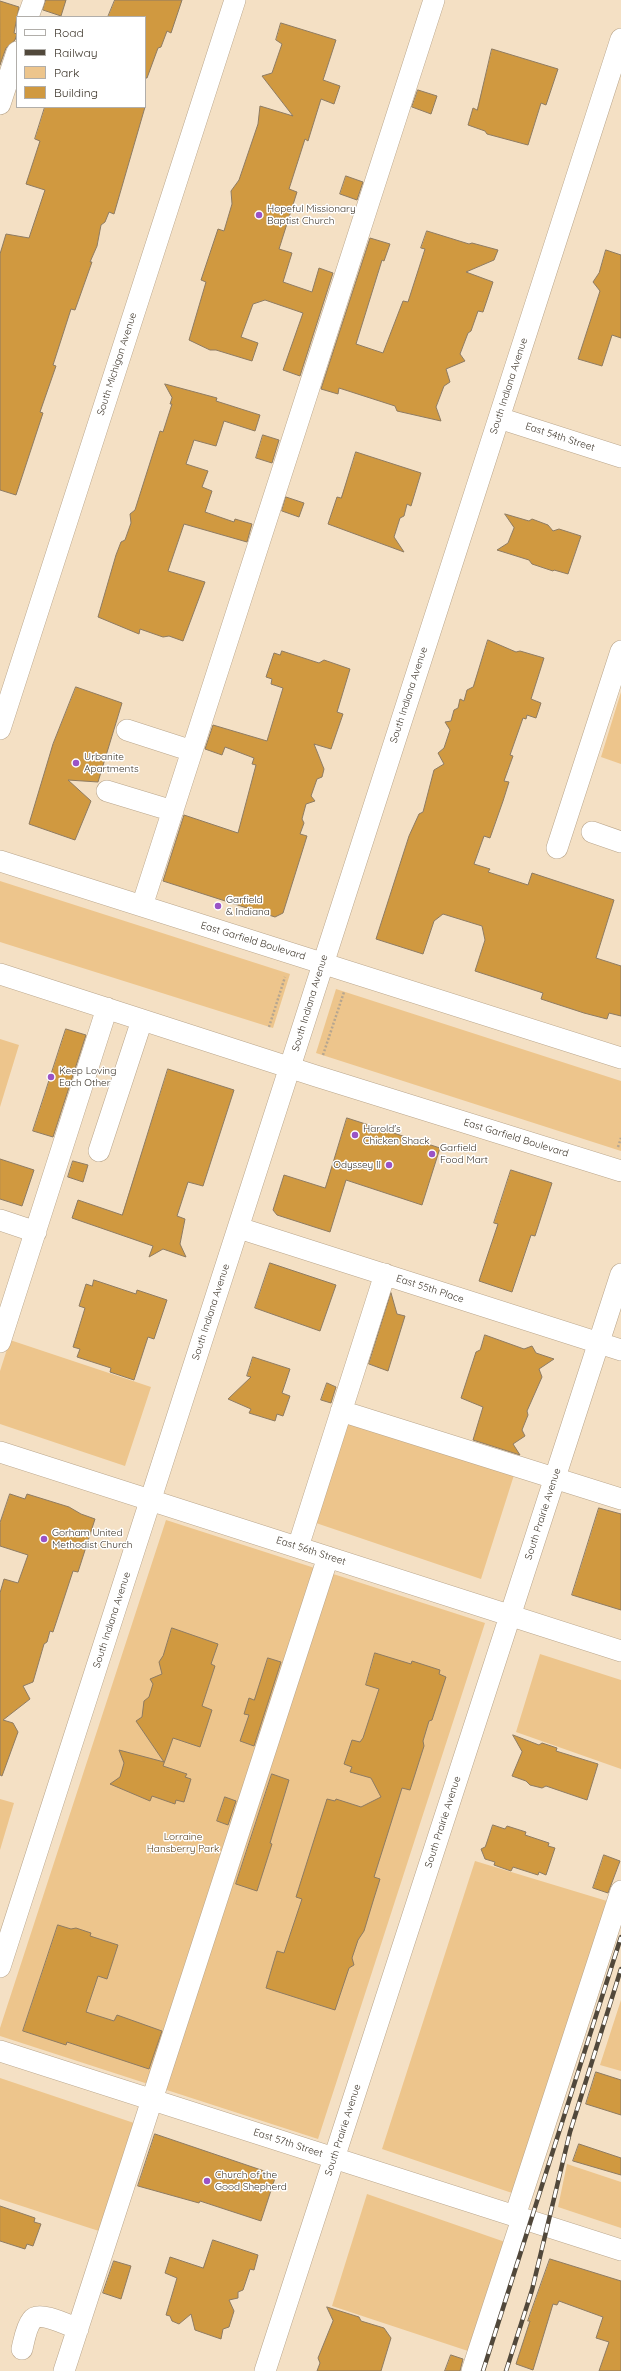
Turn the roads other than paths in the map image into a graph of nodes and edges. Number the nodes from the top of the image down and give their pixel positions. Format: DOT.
graph roads {
  1 [pos="34,0"];
  2 [pos="235,0"];
  3 [pos="434,0"];
  4 [pos="28,16"];
  5 [pos="621,39"];
  6 [pos="16,55"];
  7 [pos="0,104"];
  8 [pos="499,418"];
  9 [pos="621,456"];
  10 [pos="621,651"];
  11 [pos="6,690"];
  12 [pos="0,729"];
  13 [pos="127,730"];
  14 [pos="192,751"];
  15 [pos="107,791"];
  16 [pos="173,812"];
  17 [pos="592,832"];
  18 [pos="621,842"];
  19 [pos="557,848"];
  20 [pos="0,861"];
  21 [pos="142,906"];
  22 [pos="323,963"];
  23 [pos="0,974"];
  24 [pos="107,1008"];
  25 [pos="142,1020"];
  26 [pos="621,1058"];
  27 [pos="290,1068"];
  28 [pos="99,1151"];
  29 [pos="621,1171"];
  30 [pos="0,1220"];
  31 [pos="239,1228"];
  32 [pos="36,1232"];
  33 [pos="385,1274"];
  34 [pos="621,1274"];
  35 [pos="0,1342"];
  36 [pos="598,1343"];
  37 [pos="621,1350"];
  38 [pos="341,1411"];
  39 [pos="0,1452"];
  40 [pos="555,1478"];
  41 [pos="621,1499"];
  42 [pos="151,1500"];
  43 [pos="298,1547"];
  44 [pos="328,1557"];
  45 [pos="510,1615"];
  46 [pos="621,1651"];
  47 [pos="621,1891"];
  48 [pos="0,1967"];
  49 [pos="0,2051"];
  50 [pos="152,2100"];
  51 [pos="334,2158"];
  52 [pos="519,2218"];
  53 [pos="621,2250"];
  54 [pos="78,2328"];
  55 [pos="22,2349"];
  56 [pos="64,2371"];
  57 [pos="265,2371"];
  58 [pos="472,2371"];
  1 -- 4 [label="street"];
  2 -- 11 [label="street, South Michigan Avenue"];
  3 -- 14 [label="street"];
  5 -- 8 [label="street, South Indiana Avenue"];
  6 -- 7 [label="street"];
  8 -- 9 [label="street, East 54th Street"];
  8 -- 22 [label="street, South Indiana Avenue"];
  10 -- 19 [label="street"];
  11 -- 12 [label="street, South Michigan Avenue"];
  13 -- 14 [label="street"];
  14 -- 16 [label="street"];
  15 -- 16 [label="street"];
  16 -- 21 [label="street"];
  17 -- 18 [label="street"];
  20 -- 21 [label="street, East Garfield Boulevard"];
  21 -- 22 [label="street, East Garfield Boulevard"];
  22 -- 26 [label="street, East Garfield Boulevard"];
  22 -- 27 [label="street, South Indiana Avenue"];
  23 -- 24 [label="street, East Garfield Boulevard"];
  24 -- 25 [label="street, East Garfield Boulevard"];
  24 -- 32 [label="street"];
  25 -- 27 [label="street, East Garfield Boulevard"];
  25 -- 28 [label="street"];
  27 -- 29 [label="street, East Garfield Boulevard"];
  27 -- 31 [label="street, South Indiana Avenue"];
  30 -- 32 [label="street"];
  31 -- 33 [label="street, East 55th Place"];
  31 -- 42 [label="street, South Indiana Avenue"];
  32 -- 35 [label="street"];
  33 -- 36 [label="street, East 55th Place"];
  33 -- 38 [label="street"];
  34 -- 36 [label="street, South Prairie Avenue"];
  36 -- 37 [label="street, East 55th Place"];
  36 -- 40 [label="street, South Prairie Avenue"];
  38 -- 40 [label="street"];
  38 -- 43 [label="street"];
  39 -- 42 [label="street, East 56th Street"];
  40 -- 41 [label="street"];
  40 -- 45 [label="street, South Prairie Avenue"];
  42 -- 43 [label="street, East 56th Street"];
  42 -- 48 [label="street, South Indiana Avenue"];
  43 -- 44 [label="street, East 56th Street"];
  44 -- 45 [label="street, East 56th Street"];
  44 -- 50 [label="street"];
  45 -- 46 [label="street, East 56th Street"];
  45 -- 51 [label="street, South Prairie Avenue"];
  47 -- 52 [label="street"];
  49 -- 50 [label="street, East 57th Street"];
  50 -- 51 [label="street, East 57th Street"];
  50 -- 54 [label="street"];
  51 -- 52 [label="street, East 57th Street"];
  51 -- 57 [label="street, South Prairie Avenue"];
  52 -- 53 [label="street, East 57th Street"];
  52 -- 58 [label="street"];
  54 -- 55 [label="street"];
  54 -- 56 [label="street"];
}
